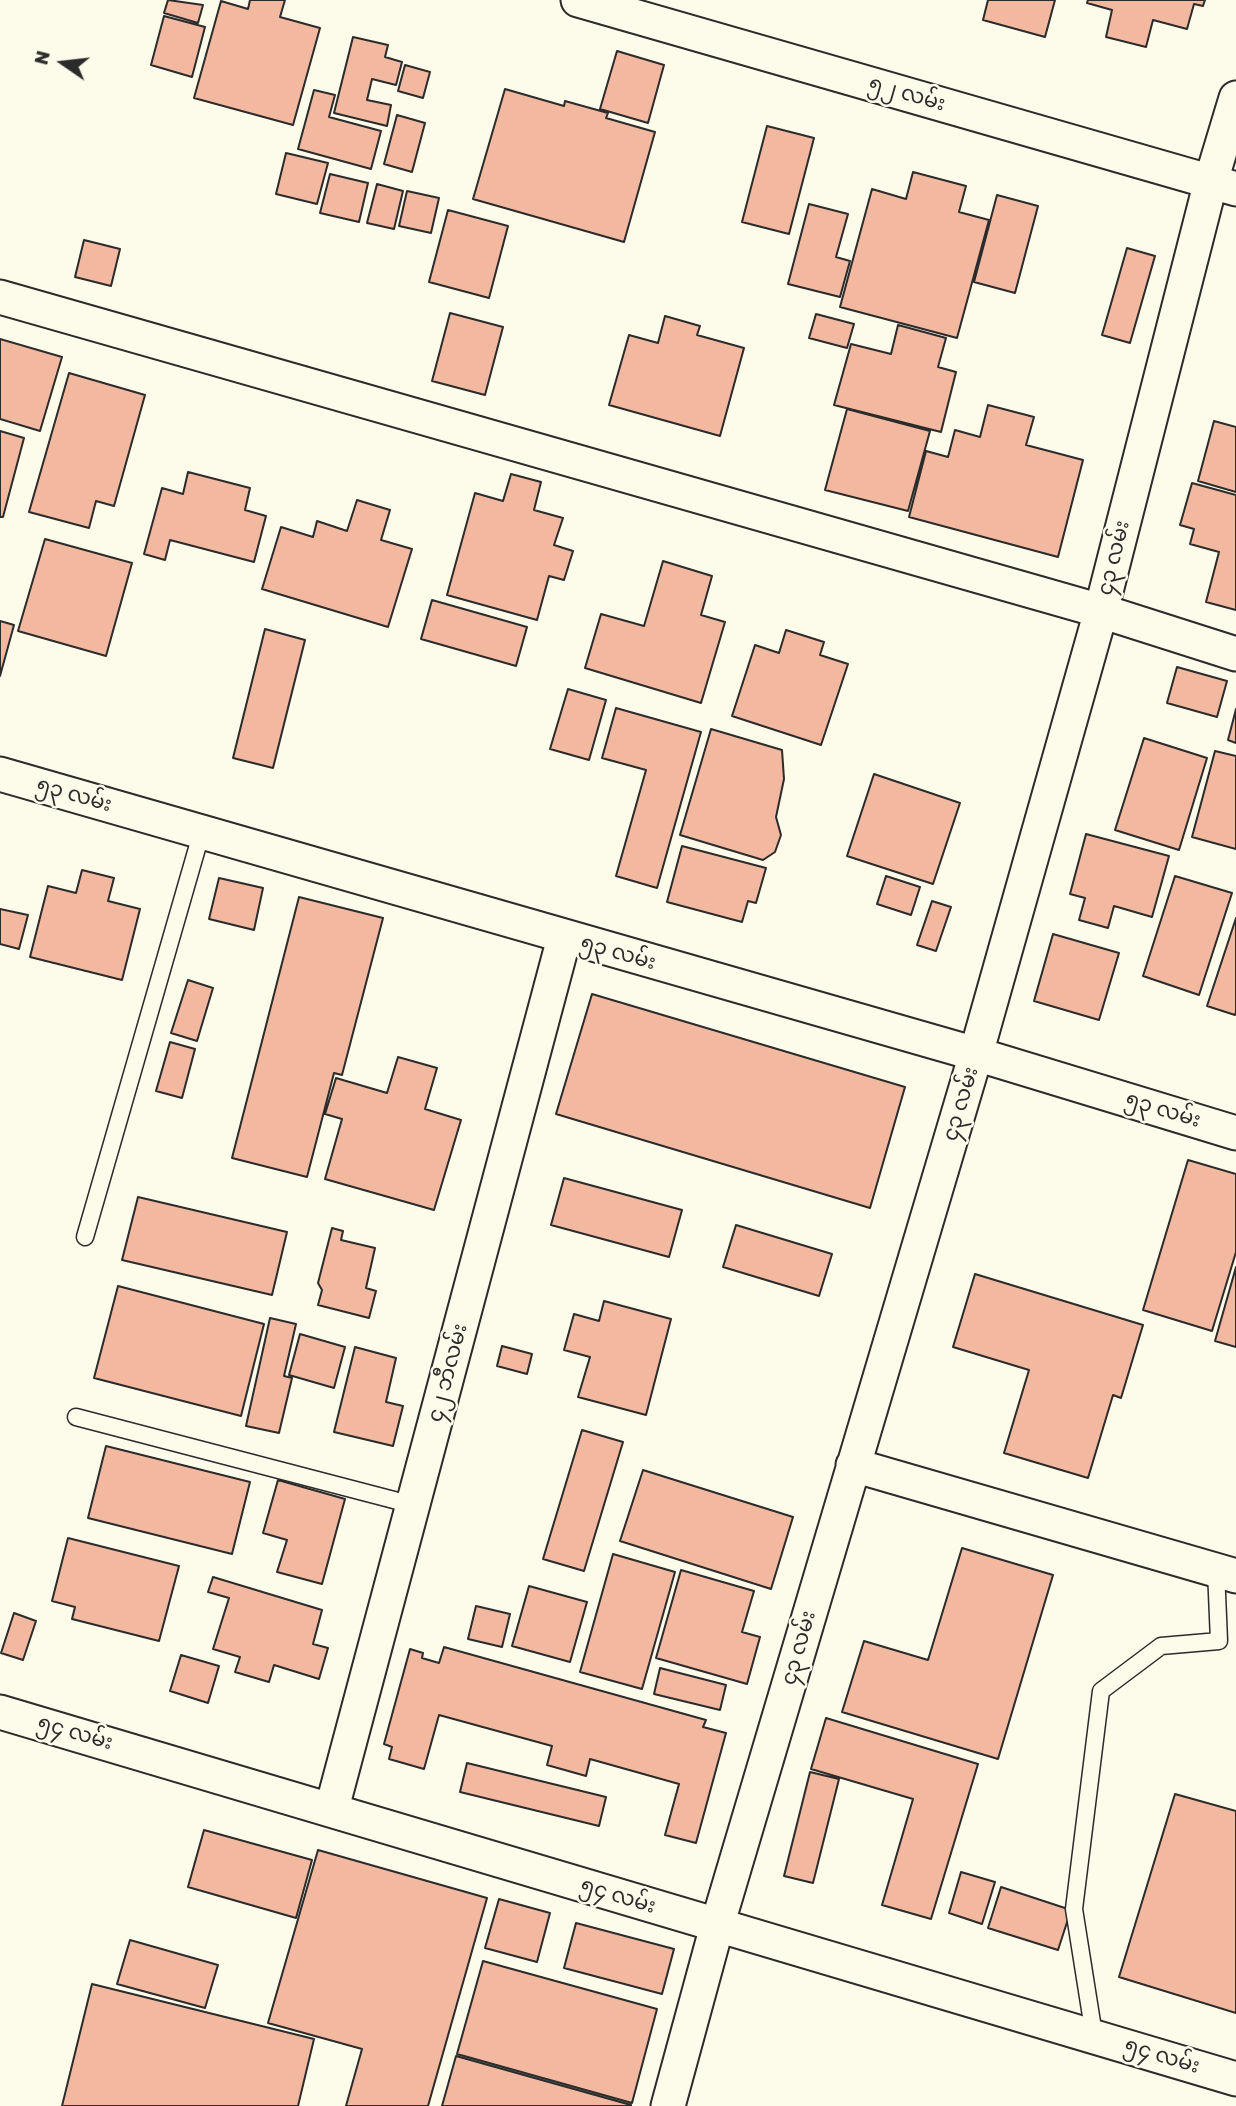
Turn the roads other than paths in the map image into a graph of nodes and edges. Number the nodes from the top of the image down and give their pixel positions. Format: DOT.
graph roads {
  1 [pos="578,0"];
  2 [pos="1236,98"];
  3 [pos="1223,185"];
  4 [pos="0,297"];
  5 [pos="1101,611"];
  6 [pos="1236,654"];
  7 [pos="0,774"];
  8 [pos="202,831"];
  9 [pos="564,938"];
  10 [pos="976,1054"];
  11 [pos="1236,1133"];
  12 [pos="85,1237"];
  13 [pos="76,1417"];
  14 [pos="853,1465"];
  15 [pos="413,1505"];
  16 [pos="1226,1573"];
  17 [pos="0,1712"];
  18 [pos="332,1808"];
  19 [pos="717,1926"];
  20 [pos="1094,2035"];
  21 [pos="1236,2079"];
  22 [pos="668,2106"];
  1 -- 3 [label="street, ၅၂ လမ်း"];
  2 -- 3 [label="street, ၄၃ လမ်း"];
  3 -- 5 [label="street, ၄၃ လမ်း"];
  4 -- 5 [label="street"];
  5 -- 6 [label="street"];
  5 -- 10 [label="street, ၄၃ လမ်း"];
  7 -- 8 [label="street, ၅၃ လမ်း"];
  8 -- 9 [label="street, ၅၃ လမ်း"];
  8 -- 12 [label="lane"];
  9 -- 10 [label="street, ၅၃ လမ်း"];
  9 -- 15 [label="street, ၄၂ ဘီလမ်း"];
  10 -- 11 [label="street, ၅၃ လမ်း"];
  10 -- 14 [label="street, ၄၃ လမ်း"];
  13 -- 15 [label="lane"];
  14 -- 16 [label="street"];
  14 -- 19 [label="street, ၄၃ လမ်း"];
  15 -- 18 [label="street, ၄၂ ဘီလမ်း"];
  16 -- 20 [label="lane"];
  17 -- 18 [label="street, ၅၄ လမ်း"];
  18 -- 19 [label="street, ၅၄ လမ်း"];
  19 -- 20 [label="street, ၅၄ လမ်း"];
  19 -- 22 [label="street, ၄၃ လမ်း"];
  20 -- 21 [label="street, ၅၄ လမ်း"];
}
